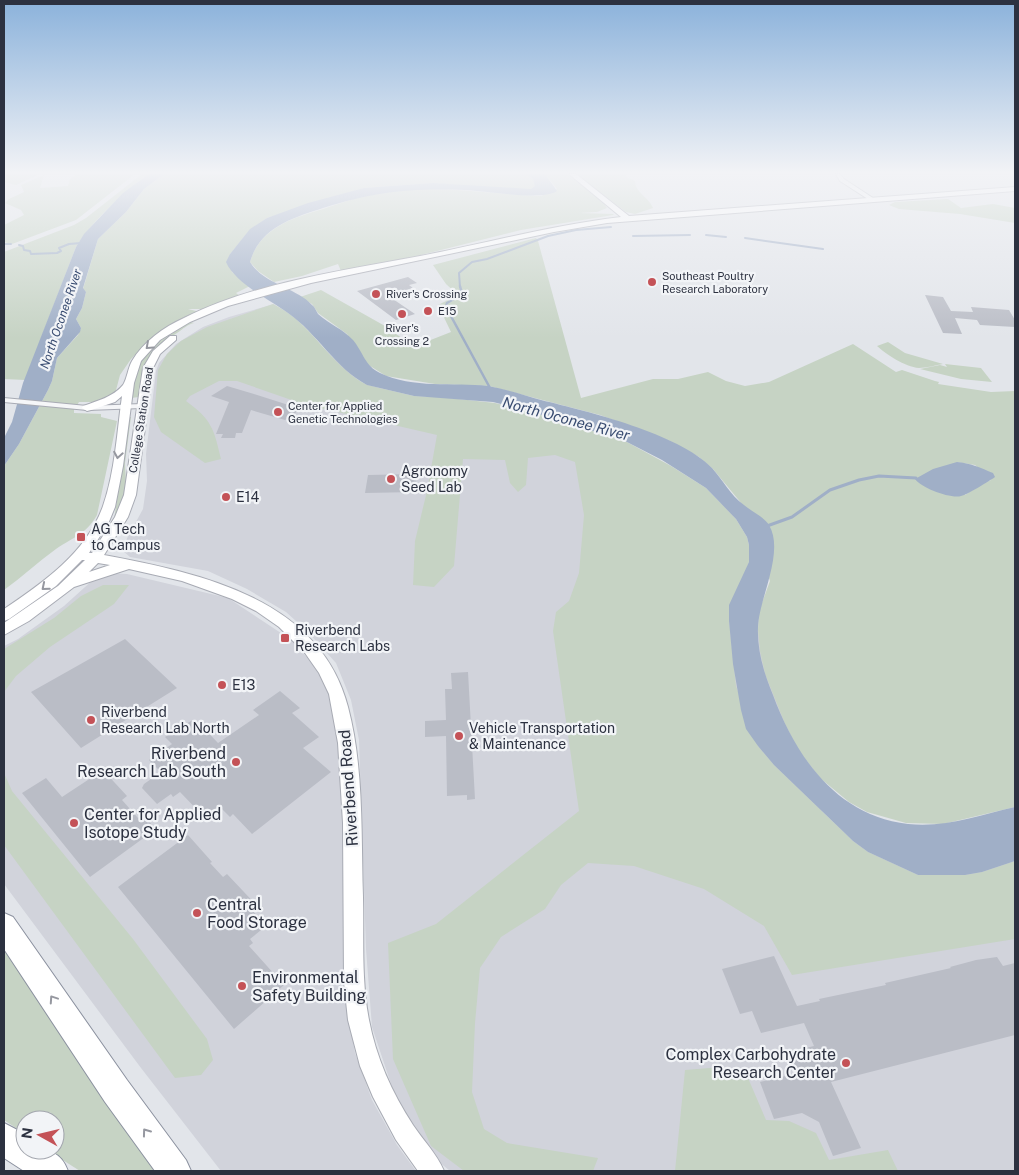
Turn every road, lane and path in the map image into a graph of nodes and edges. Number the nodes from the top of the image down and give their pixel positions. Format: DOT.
graph roads {
  1 [pos="556,229"];
  2 [pos="241,301"];
  3 [pos="129,385"];
  4 [pos="4,400"];
  5 [pos="142,406"];
  6 [pos="127,407"];
  7 [pos="88,408"];
  8 [pos="114,534"];
  9 [pos="79,555"];
  10 [pos="96,558"];
  11 [pos="125,565"];
  12 [pos="60,592"];
  13 [pos="4,616"];
  14 [pos="4,630"];
  15 [pos="4,926"];
  16 [pos="4,1139"];
  17 [pos="52,1171"];
  18 [pos="175,1171"];
  19 [pos="432,1171"];
  1 -- 2 [label="main road, College Station Road"];
  2 -- 3 [label="main road, College Station Road, one-way"];
  2 -- 5 [label="main road, College Station Road"];
  3 -- 6 [label="main road, College Station Road"];
  3 -- 7 [label="main road"];
  4 -- 7 [label="street"];
  5 -- 6 [label="street"];
  5 -- 8 [label="main road, College Station Road"];
  6 -- 7 [label="street"];
  6 -- 9 [label="main road, College Station Road, one-way"];
  8 -- 10 [label="main road, College Station Road"];
  8 -- 11 [label="main road"];
  9 -- 10 [label="main road, Riverbend Road"];
  9 -- 13 [label="main road, College Station Road, one-way"];
  10 -- 11 [label="main road, Riverbend Road"];
  10 -- 12 [label="main road, College Station Road"];
  11 -- 12 [label="main road"];
  11 -- 19 [label="main road, Riverbend Road"];
  12 -- 14 [label="main road, College Station Road"];
  18 -- 15 [label="highway, one-way"];
  16 -- 17 [label="highway"];
}
